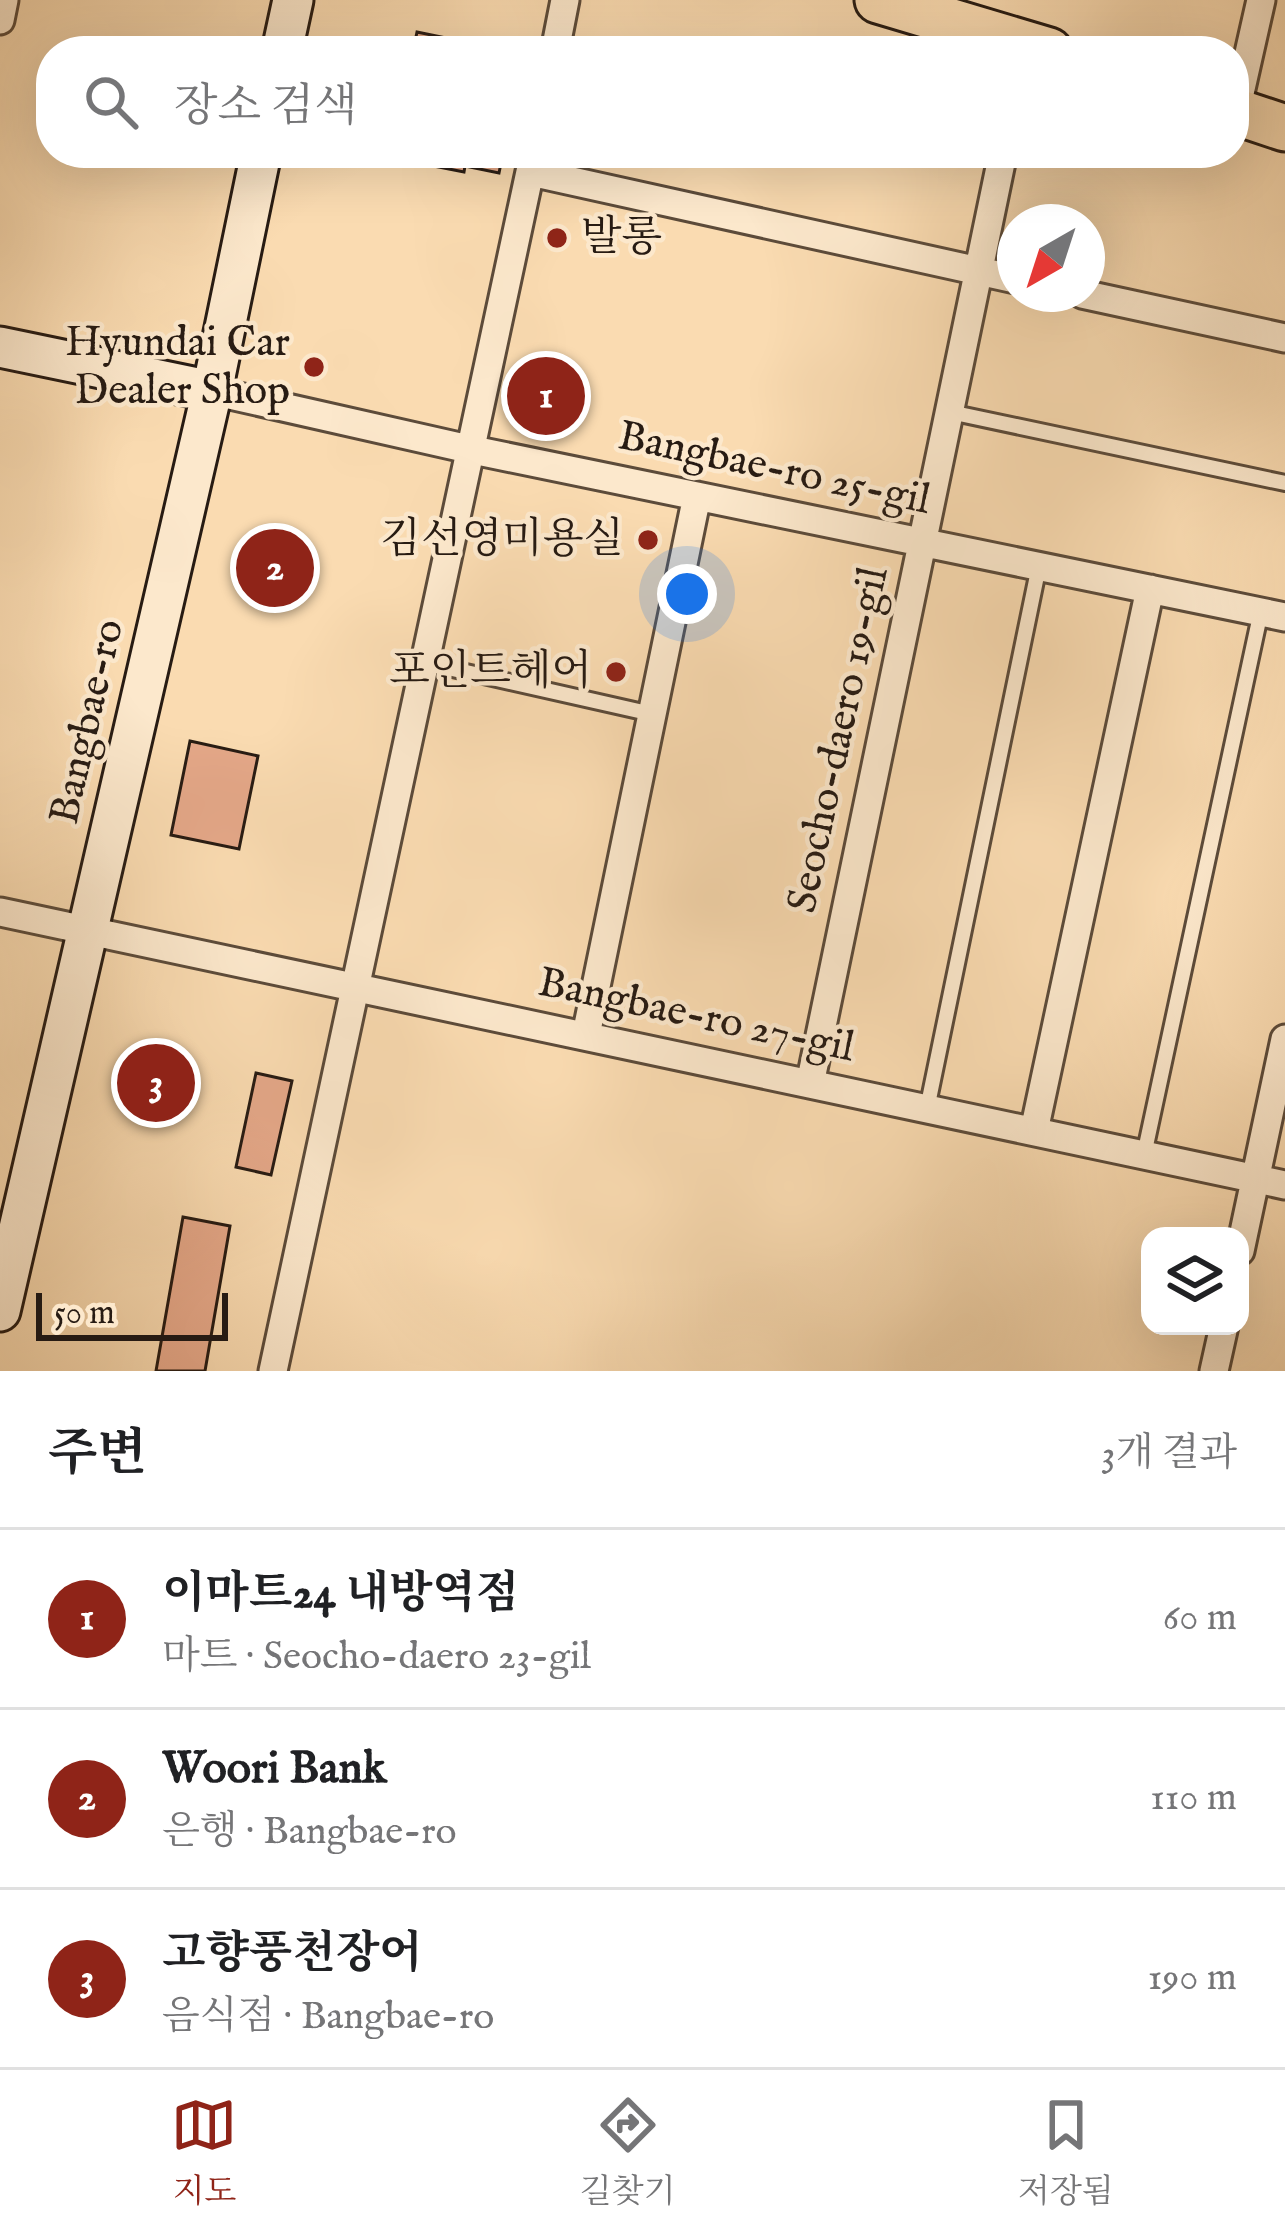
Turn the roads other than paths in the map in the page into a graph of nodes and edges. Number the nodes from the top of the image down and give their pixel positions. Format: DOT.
graph roads {
  1 [pos="4,0"];
  2 [pos="293,0"];
  3 [pos="566,0"];
  4 [pos="878,0"];
  5 [pos="1261,0"];
  6 [pos="0,20"];
  7 [pos="285,36"];
  8 [pos="558,36"];
  9 [pos="994,36"];
  10 [pos="1249,51"];
  11 [pos="1249,116"];
  12 [pos="1285,128"];
  13 [pos="258,168"];
  14 [pos="531,168"];
  15 [pos="556,168"];
  16 [pos="1000,168"];
  17 [pos="979,272"];
  18 [pos="997,276"];
  19 [pos="1105,299"];
  20 [pos="1285,338"];
  21 [pos="0,347"];
  22 [pos="212,391"];
  23 [pos="950,412"];
  24 [pos="472,450"];
  25 [pos="1285,483"];
  26 [pos="697,496"];
  27 [pos="923,542"];
  28 [pos="1039,566"];
  29 [pos="1150,589"];
  30 [pos="1273,614"];
  31 [pos="426,663"];
  32 [pos="652,714"];
  33 [pos="0,912"];
  34 [pos="89,932"];
  35 [pos="355,986"];
  36 [pos="586,1035"];
  37 [pos="1285,1039"];
  38 [pos="810,1084"];
  39 [pos="927,1109"];
  40 [pos="1034,1132"];
  41 [pos="1144,1155"];
  42 [pos="1255,1179"];
  43 [pos="1285,1185"];
  44 [pos="1245,1227"];
  45 [pos="0,1311"];
  46 [pos="1222,1335"];
  47 [pos="273,1371"];
  48 [pos="1214,1371"];
  1 -- 6 [label="street"];
  2 -- 7 [label="main road"];
  3 -- 8 [label="street"];
  4 -- 9 [label="main road"];
  5 -- 10 [label="street"];
  11 -- 12 [label="main road"];
  13 -- 22 [label="main road, Bangbae-ro"];
  14 -- 24 [label="street"];
  15 -- 17 [label="street"];
  16 -- 17 [label="street, Seocho-daero 19-gil"];
  17 -- 18 [label="street"];
  17 -- 23 [label="street, Seocho-daero 19-gil"];
  19 -- 20 [label="street"];
  21 -- 22 [label="main road"];
  22 -- 24 [label="street, Bangbae-ro 25-gil"];
  22 -- 34 [label="main road, Bangbae-ro"];
  23 -- 25 [label="lane"];
  23 -- 27 [label="street, Seocho-daero 19-gil"];
  24 -- 26 [label="street, Bangbae-ro 25-gil"];
  24 -- 31 [label="street"];
  26 -- 27 [label="street, Bangbae-ro 25-gil"];
  26 -- 32 [label="street"];
  27 -- 28 [label="street, Bangbae-ro 25-gil"];
  27 -- 38 [label="street, Seocho-daero 19-gil"];
  28 -- 29 [label="street, Bangbae-ro 25-gil"];
  28 -- 39 [label="lane"];
  29 -- 30 [label="street, Bangbae-ro 25-gil"];
  29 -- 40 [label="street"];
  30 -- 41 [label="lane, Bangbae-ro 25-gil"];
  31 -- 32 [label="lane"];
  31 -- 35 [label="street"];
  32 -- 36 [label="street"];
  33 -- 34 [label="street, Bangbae-ro 27-gil"];
  34 -- 35 [label="street, Bangbae-ro 27-gil"];
  34 -- 45 [label="main road, Bangbae-ro"];
  35 -- 36 [label="street, Bangbae-ro 27-gil"];
  35 -- 47 [label="street"];
  36 -- 38 [label="street, Bangbae-ro 27-gil"];
  37 -- 42 [label="street"];
  38 -- 39 [label="street, Bangbae-ro 27-gil"];
  39 -- 40 [label="street, Bangbae-ro 27-gil"];
  40 -- 41 [label="street, Bangbae-ro 27-gil"];
  41 -- 42 [label="street, Bangbae-ro 27-gil"];
  42 -- 43 [label="street, Bangbae-ro 27-gil"];
  42 -- 44 [label="street"];
  46 -- 48 [label="street"];
}
